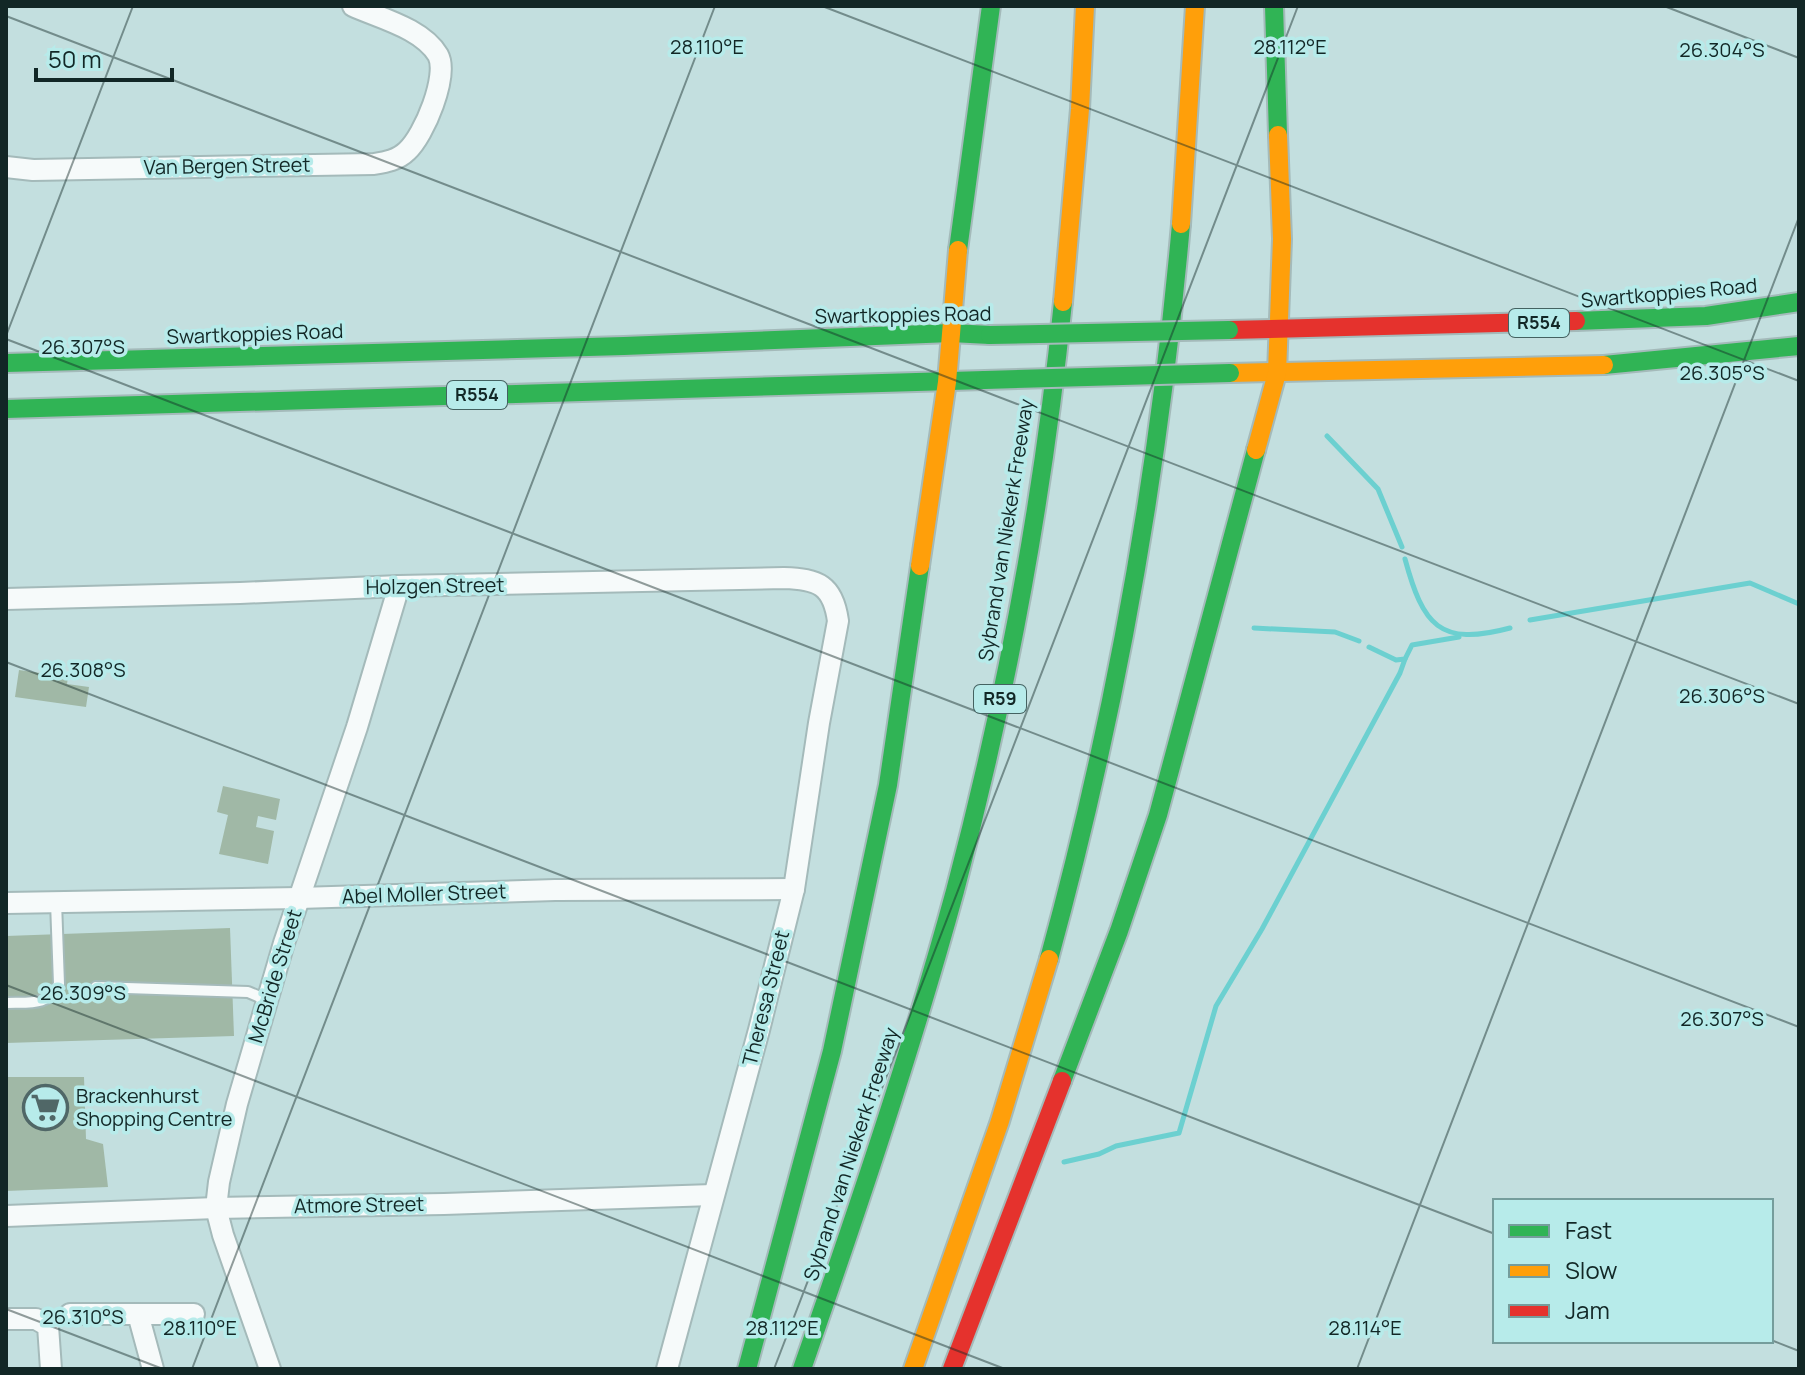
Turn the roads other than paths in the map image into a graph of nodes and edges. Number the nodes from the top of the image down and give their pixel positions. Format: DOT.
graph roads {
  1 [pos="353,6"];
  2 [pos="991,6"];
  3 [pos="1085,6"];
  4 [pos="1195,6"];
  5 [pos="1274,6"];
  6 [pos="6,167"];
  7 [pos="1799,302"];
  8 [pos="1279,329"];
  9 [pos="951,333"];
  10 [pos="1799,346"];
  11 [pos="6,363"];
  12 [pos="1277,373"];
  13 [pos="947,382"];
  14 [pos="6,409"];
  15 [pos="399,586"];
  16 [pos="6,599"];
  17 [pos="838,621"];
  18 [pos="794,889"];
  19 [pos="299,898"];
  20 [pos="56,902"];
  21 [pos="6,903"];
  22 [pos="96,987"];
  23 [pos="267,1000"];
  24 [pos="6,1003"];
  25 [pos="713,1195"];
  26 [pos="216,1208"];
  27 [pos="6,1216"];
  28 [pos="70,1314"];
  29 [pos="138,1314"];
  30 [pos="194,1314"];
  31 [pos="6,1319"];
  32 [pos="51,1369"];
  33 [pos="153,1369"];
  34 [pos="270,1369"];
  35 [pos="667,1369"];
  36 [pos="747,1369"];
  37 [pos="802,1369"];
  38 [pos="913,1369"];
  39 [pos="952,1369"];
  1 -- 6 [label="street, Van Bergen Street"];
  2 -- 9 [label="main road"];
  3 -- 37 [label="main road, Sybrand van Niekerk Freeway / R59"];
  4 -- 38 [label="main road"];
  5 -- 8 [label="main road"];
  7 -- 8 [label="main road, Swartkoppies Road / R554"];
  8 -- 9 [label="main road, Swartkoppies Road / R554, bridge"];
  8 -- 12 [label="main road"];
  9 -- 11 [label="main road, Swartkoppies Road / R554"];
  9 -- 13 [label="main road"];
  10 -- 12 [label="main road, R554"];
  12 -- 13 [label="main road, R554, bridge"];
  12 -- 39 [label="main road"];
  13 -- 14 [label="main road, R554"];
  13 -- 36 [label="main road"];
  15 -- 16 [label="street, Holzgen Street"];
  15 -- 17 [label="street, Holzgen Street"];
  15 -- 19 [label="street, McBride Street"];
  17 -- 18 [label="street, Theresa Street"];
  18 -- 19 [label="street, Abel Moller Street"];
  18 -- 25 [label="street, Theresa Street"];
  19 -- 20 [label="street, Abel Moller Street"];
  19 -- 23 [label="street, McBride Street"];
  20 -- 21 [label="street, Abel Moller Street"];
  20 -- 24 [label="lane"];
  22 -- 23 [label="lane"];
  23 -- 26 [label="street, McBride Street"];
  25 -- 26 [label="street, Atmore Street"];
  25 -- 35 [label="street, Theresa Street"];
  26 -- 27 [label="street, Atmore Street"];
  26 -- 34 [label="street, McBride Street"];
  28 -- 29 [label="street"];
  29 -- 30 [label="street"];
  29 -- 33 [label="street"];
  31 -- 32 [label="street"];
}
